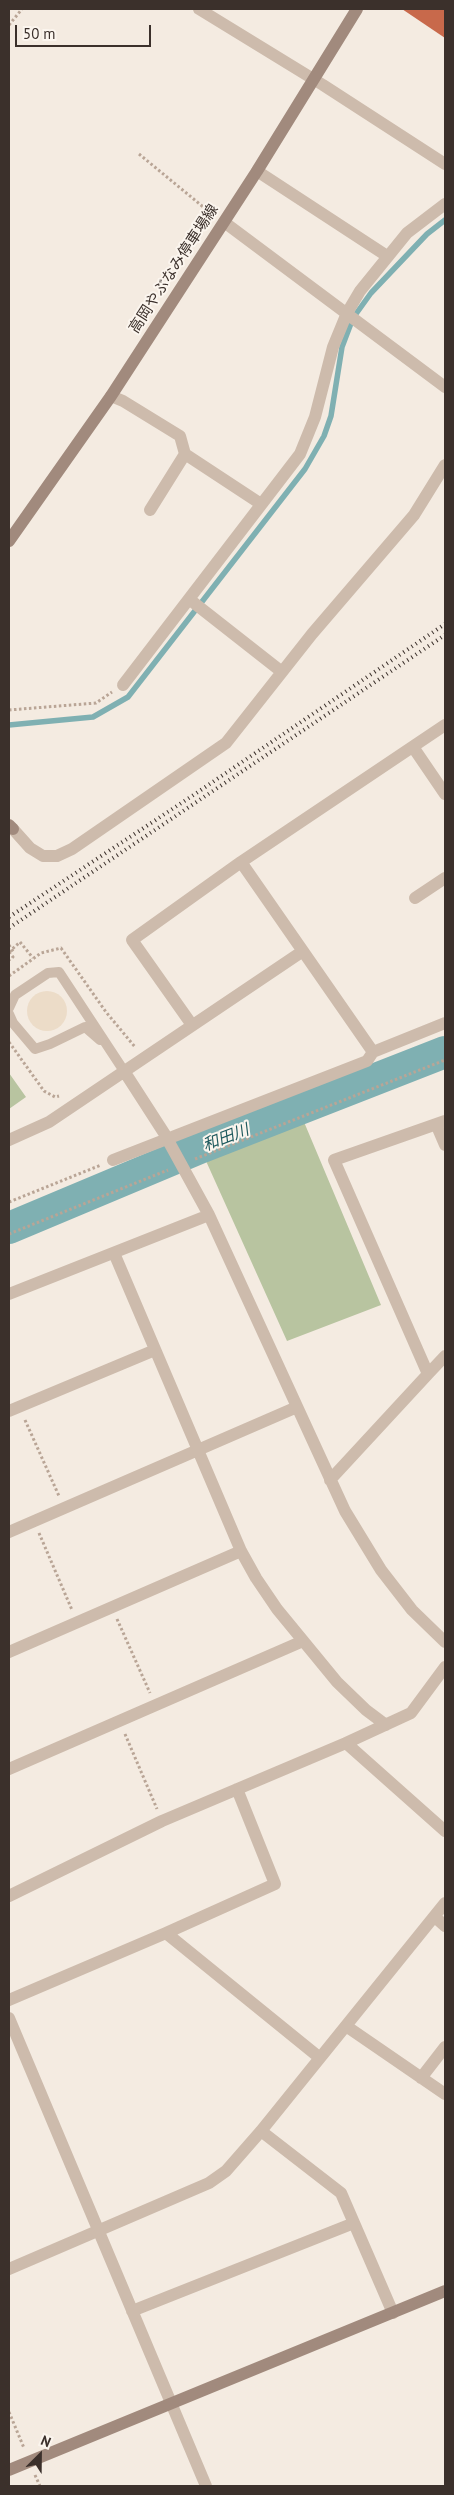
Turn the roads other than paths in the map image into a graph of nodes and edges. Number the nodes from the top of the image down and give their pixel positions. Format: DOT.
graph roads {
  1 [pos="199,9"];
  2 [pos="357,9"];
  3 [pos="314,80"];
  4 [pos="445,164"];
  5 [pos="257,172"];
  6 [pos="445,204"];
  7 [pos="224,222"];
  8 [pos="387,256"];
  9 [pos="347,313"];
  10 [pos="445,387"];
  11 [pos="111,396"];
  12 [pos="185,454"];
  13 [pos="445,465"];
  14 [pos="261,504"];
  15 [pos="150,510"];
  16 [pos="9,541"];
  17 [pos="189,599"];
  18 [pos="282,672"];
  19 [pos="123,685"];
  20 [pos="445,725"];
  21 [pos="413,747"];
  22 [pos="445,794"];
  23 [pos="10,828"];
  24 [pos="241,862"];
  25 [pos="445,878"];
  26 [pos="415,898"];
  27 [pos="303,951"];
  28 [pos="9,1008"];
  29 [pos="9,1014"];
  30 [pos="445,1023"];
  31 [pos="192,1025"];
  32 [pos="109,1047"];
  33 [pos="373,1052"];
  34 [pos="124,1071"];
  35 [pos="441,1122"];
  36 [pos="9,1140"];
  37 [pos="168,1140"];
  38 [pos="445,1145"];
  39 [pos="114,1160"];
  40 [pos="209,1215"];
  41 [pos="114,1253"];
  42 [pos="9,1294"];
  43 [pos="155,1350"];
  44 [pos="445,1356"];
  45 [pos="428,1374"];
  46 [pos="297,1407"];
  47 [pos="14,1409"];
  48 [pos="198,1450"];
  49 [pos="330,1480"];
  50 [pos="9,1532"];
  51 [pos="241,1551"];
  52 [pos="303,1641"];
  53 [pos="445,1642"];
  54 [pos="9,1652"];
  55 [pos="445,1667"];
  56 [pos="386,1725"];
  57 [pos="346,1744"];
  58 [pos="9,1769"];
  59 [pos="237,1789"];
  60 [pos="445,1831"];
  61 [pos="9,1896"];
  62 [pos="445,1903"];
  63 [pos="436,1917"];
  64 [pos="445,1926"];
  65 [pos="166,1933"];
  66 [pos="9,2000"];
  67 [pos="9,2018"];
  68 [pos="346,2026"];
  69 [pos="445,2046"];
  70 [pos="320,2058"];
  71 [pos="421,2078"];
  72 [pos="445,2094"];
  73 [pos="261,2131"];
  74 [pos="354,2223"];
  75 [pos="98,2231"];
  76 [pos="9,2269"];
  77 [pos="445,2291"];
  78 [pos="132,2311"];
  79 [pos="392,2312"];
  80 [pos="171,2404"];
  81 [pos="9,2470"];
  82 [pos="206,2486"];
  1 -- 3 [label="street"];
  2 -- 3 [label="main road, 高岡やぶなみ停車場線"];
  3 -- 4 [label="street"];
  3 -- 5 [label="main road, 高岡やぶなみ停車場線"];
  5 -- 7 [label="main road, 高岡やぶなみ停車場線"];
  5 -- 8 [label="street"];
  6 -- 8 [label="street"];
  7 -- 9 [label="street"];
  7 -- 11 [label="main road, 高岡やぶなみ停車場線"];
  8 -- 9 [label="street"];
  9 -- 10 [label="street"];
  9 -- 14 [label="street"];
  11 -- 12 [label="street"];
  11 -- 16 [label="main road, 高岡やぶなみ停車場線"];
  12 -- 14 [label="street"];
  12 -- 15 [label="street"];
  13 -- 18 [label="street"];
  14 -- 17 [label="street"];
  17 -- 18 [label="street"];
  17 -- 19 [label="street"];
  18 -- 23 [label="street"];
  20 -- 21 [label="street"];
  21 -- 22 [label="street"];
  21 -- 24 [label="street"];
  24 -- 27 [label="street"];
  24 -- 31 [label="street"];
  25 -- 26 [label="street"];
  27 -- 31 [label="street"];
  27 -- 33 [label="street"];
  28 -- 32 [label="lane"];
  29 -- 32 [label="lane"];
  30 -- 33 [label="street"];
  31 -- 34 [label="street"];
  32 -- 34 [label="lane"];
  33 -- 37 [label="street"];
  34 -- 36 [label="street"];
  34 -- 37 [label="street"];
  35 -- 38 [label="street"];
  35 -- 45 [label="street"];
  37 -- 39 [label="street"];
  37 -- 40 [label="street"];
  40 -- 41 [label="street"];
  40 -- 46 [label="street"];
  41 -- 42 [label="street"];
  41 -- 43 [label="street"];
  43 -- 47 [label="street"];
  43 -- 48 [label="street"];
  44 -- 45 [label="street"];
  45 -- 49 [label="street"];
  46 -- 48 [label="street"];
  46 -- 49 [label="street"];
  48 -- 50 [label="street"];
  48 -- 51 [label="street"];
  49 -- 53 [label="street"];
  51 -- 52 [label="street"];
  51 -- 54 [label="street"];
  52 -- 56 [label="street"];
  52 -- 58 [label="street"];
  55 -- 56 [label="street"];
  56 -- 57 [label="street"];
  57 -- 59 [label="street"];
  57 -- 60 [label="street"];
  59 -- 61 [label="street"];
  59 -- 65 [label="street"];
  62 -- 63 [label="street"];
  63 -- 64 [label="street"];
  63 -- 68 [label="street"];
  65 -- 66 [label="street"];
  65 -- 70 [label="street"];
  67 -- 75 [label="street"];
  68 -- 70 [label="street"];
  68 -- 71 [label="street"];
  69 -- 71 [label="street"];
  70 -- 73 [label="street"];
  71 -- 72 [label="street"];
  73 -- 74 [label="street"];
  73 -- 75 [label="street"];
  74 -- 78 [label="street"];
  74 -- 79 [label="street"];
  75 -- 76 [label="street"];
  75 -- 78 [label="street"];
  77 -- 79 [label="main road"];
  78 -- 80 [label="street"];
  79 -- 80 [label="main road"];
  80 -- 81 [label="main road"];
  80 -- 82 [label="street"];
}
